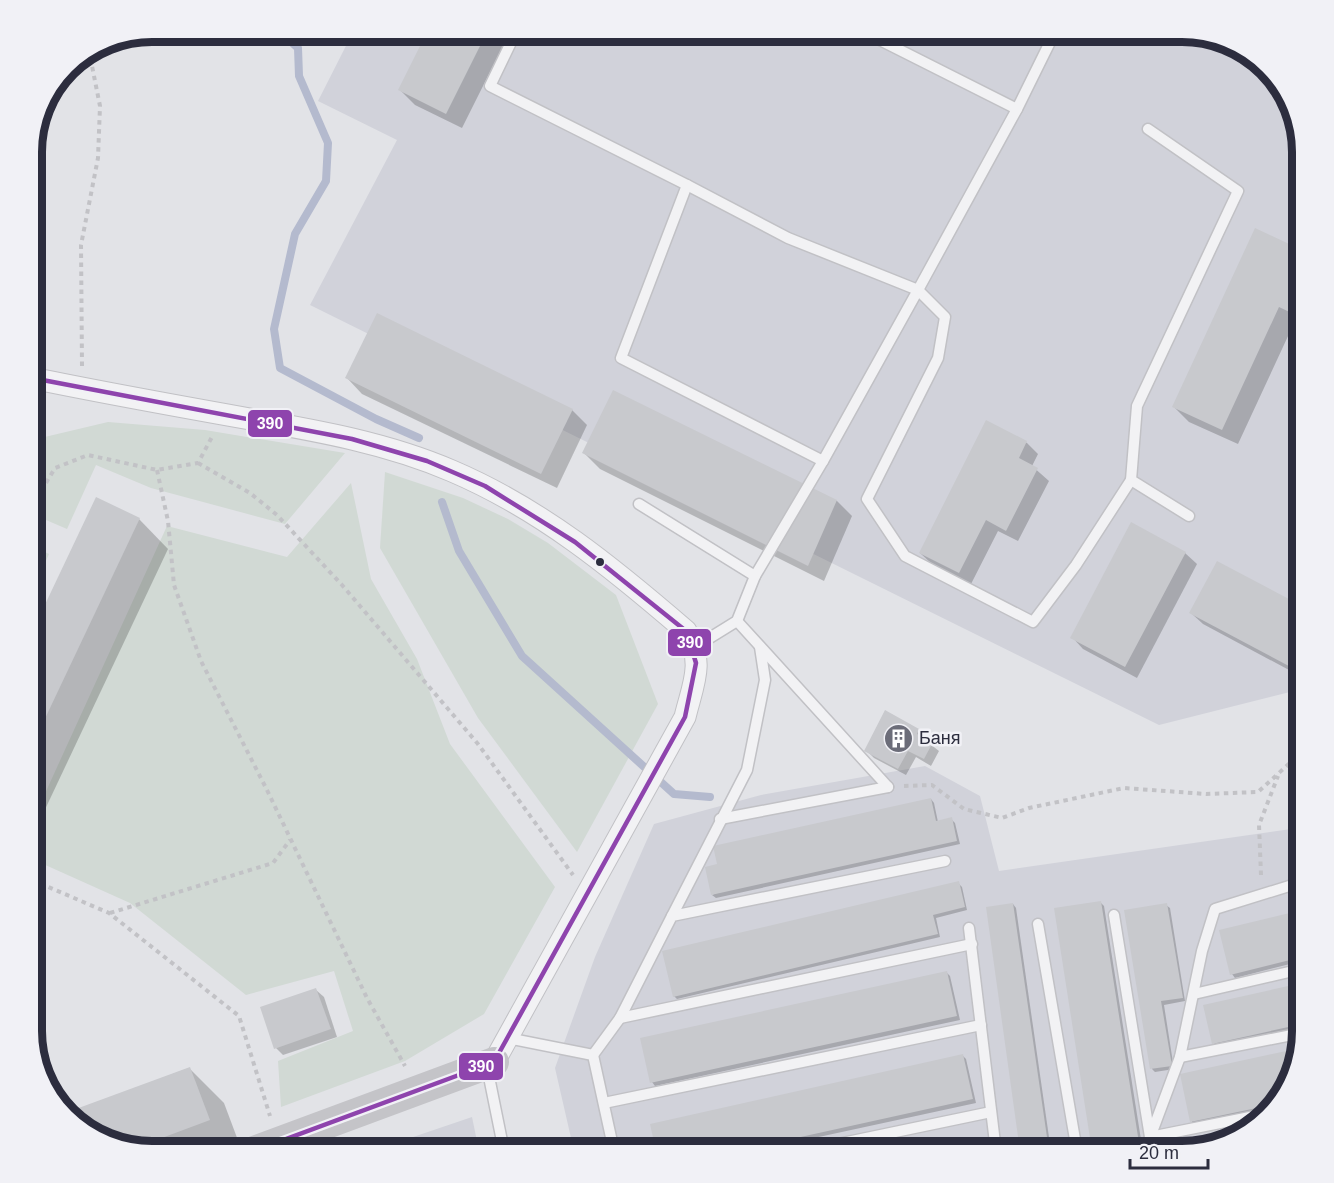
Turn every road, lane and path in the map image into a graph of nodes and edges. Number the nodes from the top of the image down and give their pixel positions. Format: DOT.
graph roads {
  1 [pos="511,42"];
  2 [pos="884,42"];
  3 [pos="1050,42"];
  4 [pos="91,61"];
  5 [pos="1017,109"];
  6 [pos="1148,129"];
  7 [pos="687,184"];
  8 [pos="918,290"];
  9 [pos="42,380"];
  10 [pos="82,388"];
  11 [pos="225,414"];
  12 [pos="823,461"];
  13 [pos="198,463"];
  14 [pos="157,470"];
  15 [pos="1131,480"];
  16 [pos="42,489"];
  17 [pos="639,504"];
  18 [pos="1189,516"];
  19 [pos="754,576"];
  20 [pos="736,621"];
  21 [pos="760,646"];
  22 [pos="695,647"];
  23 [pos="1292,761"];
  24 [pos="1280,772"];
  25 [pos="888,787"];
  26 [pos="720,819"];
  27 [pos="290,840"];
  28 [pos="945,861"];
  29 [pos="42,884"];
  30 [pos="1292,885"];
  31 [pos="1263,894"];
  32 [pos="588,895"];
  33 [pos="110,914"];
  34 [pos="1114,915"];
  35 [pos="672,916"];
  36 [pos="1038,924"];
  37 [pos="969,928"];
  38 [pos="972,944"];
  39 [pos="1292,971"];
  40 [pos="1194,994"];
  41 [pos="620,1018"];
  42 [pos="981,1025"];
  43 [pos="1292,1036"];
  44 [pos="496,1055"];
  45 [pos="593,1055"];
  46 [pos="1180,1057"];
  47 [pos="418,1090"];
  48 [pos="604,1103"];
  49 [pos="992,1112"];
  50 [pos="1250,1117"];
  51 [pos="1150,1137"];
  52 [pos="265,1141"];
  53 [pos="282,1141"];
  54 [pos="503,1141"];
  55 [pos="612,1141"];
  56 [pos="856,1141"];
  57 [pos="995,1141"];
  58 [pos="1075,1141"];
  59 [pos="1149,1141"];
  1 -- 7 [label="lane"];
  2 -- 5 [label="lane"];
  3 -- 5 [label="lane"];
  4 -- 10 [label="path"];
  5 -- 8 [label="lane"];
  6 -- 15 [label="lane"];
  7 -- 8 [label="lane"];
  7 -- 12 [label="lane"];
  8 -- 12 [label="lane"];
  8 -- 15 [label="lane"];
  9 -- 10 [label="street"];
  10 -- 11 [label="street"];
  11 -- 13 [label="path"];
  11 -- 22 [label="street"];
  12 -- 19 [label="lane"];
  13 -- 14 [label="path"];
  13 -- 32 [label="path"];
  14 -- 16 [label="path"];
  14 -- 27 [label="path"];
  15 -- 18 [label="lane"];
  17 -- 19 [label="lane"];
  19 -- 20 [label="lane"];
  20 -- 21 [label="lane"];
  20 -- 22 [label="lane"];
  21 -- 25 [label="lane"];
  21 -- 26 [label="lane"];
  22 -- 32 [label="street"];
  23 -- 24 [label="path"];
  24 -- 25 [label="path"];
  24 -- 31 [label="path"];
  25 -- 26 [label="lane"];
  26 -- 35 [label="lane"];
  27 -- 33 [label="path"];
  27 -- 47 [label="path"];
  28 -- 35 [label="lane"];
  29 -- 33 [label="path"];
  30 -- 31 [label="lane"];
  31 -- 40 [label="lane"];
  32 -- 44 [label="street"];
  33 -- 52 [label="path"];
  34 -- 51 [label="lane"];
  35 -- 41 [label="lane"];
  36 -- 58 [label="lane"];
  37 -- 38 [label="lane"];
  38 -- 41 [label="lane"];
  38 -- 42 [label="lane"];
  39 -- 40 [label="lane"];
  40 -- 46 [label="lane"];
  41 -- 45 [label="lane"];
  42 -- 48 [label="lane"];
  42 -- 49 [label="lane"];
  43 -- 46 [label="lane"];
  44 -- 45 [label="lane"];
  44 -- 47 [label="street"];
  44 -- 54 [label="lane"];
  45 -- 48 [label="lane"];
  46 -- 51 [label="lane"];
  47 -- 53 [label="street"];
  48 -- 55 [label="lane"];
  49 -- 56 [label="lane"];
  49 -- 57 [label="lane"];
  50 -- 51 [label="lane"];
  51 -- 59 [label="lane"];
}
